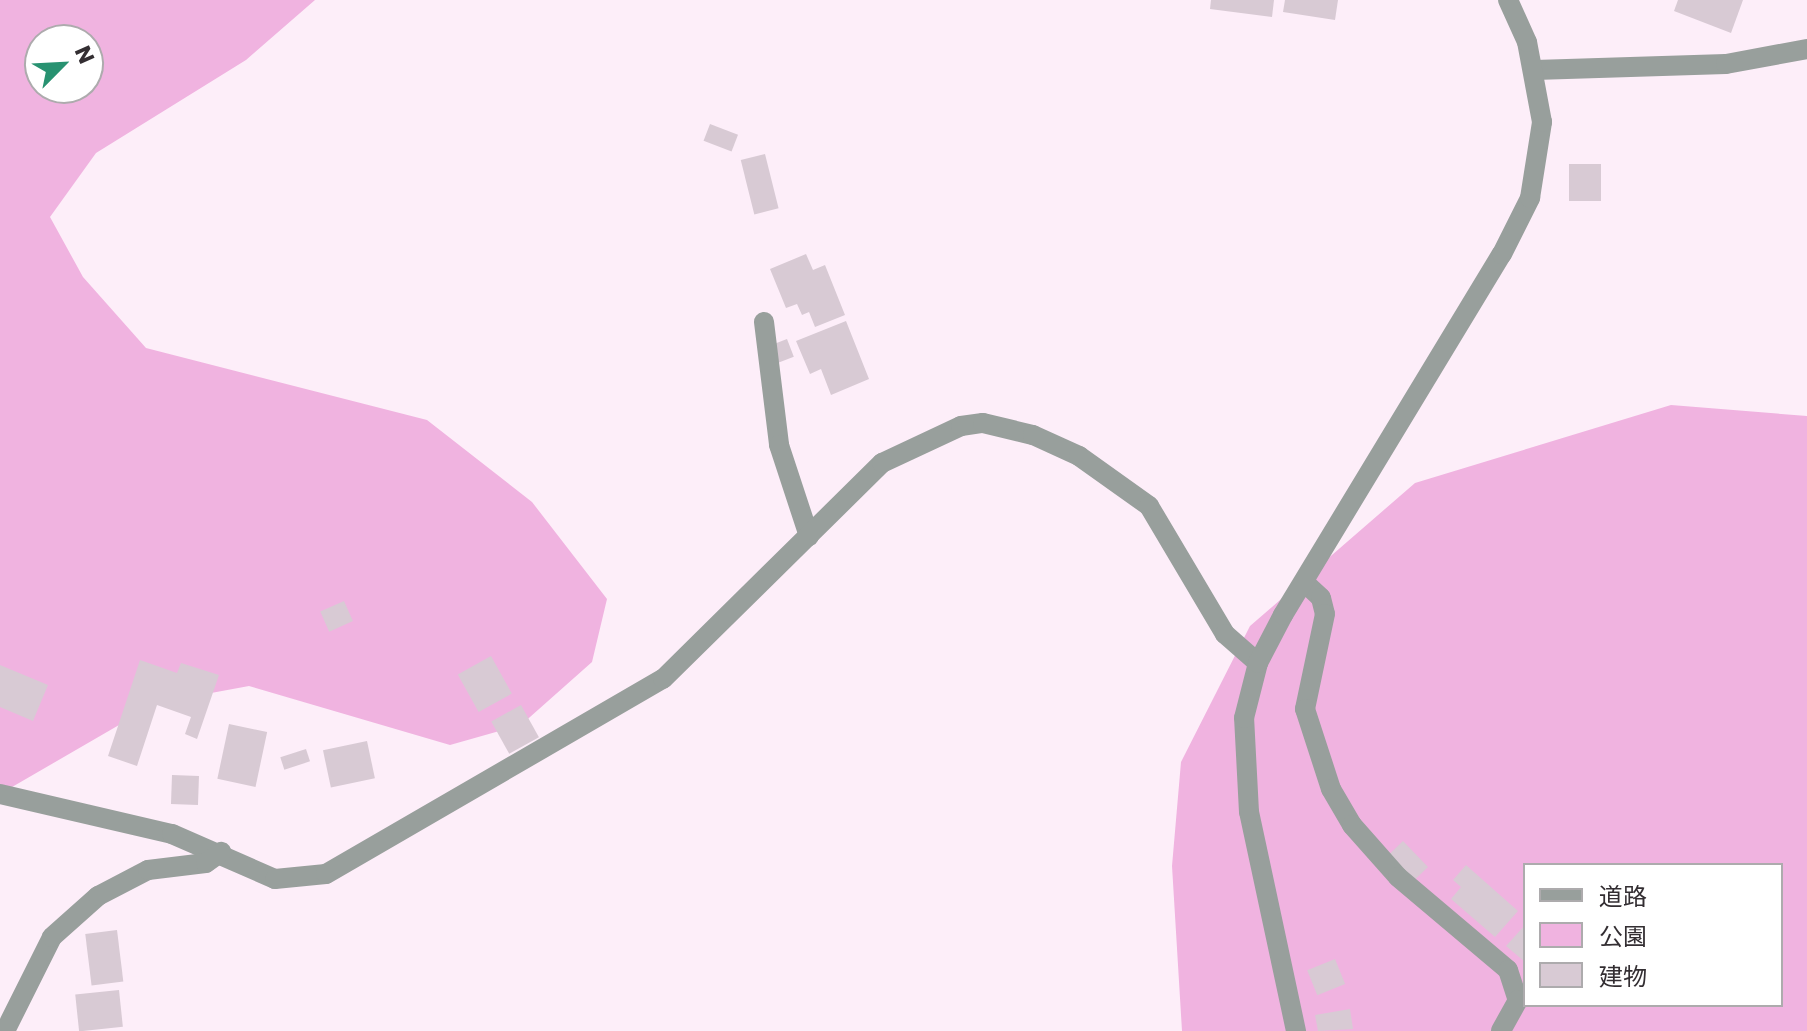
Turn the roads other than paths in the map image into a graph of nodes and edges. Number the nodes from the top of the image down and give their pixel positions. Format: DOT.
graph roads {
  1 [pos="1508,0"];
  2 [pos="1807,49"];
  3 [pos="1535,70"];
  4 [pos="764,322"];
  5 [pos="809,536"];
  6 [pos="1304,582"];
  7 [pos="1258,663"];
  8 [pos="0,794"];
  9 [pos="221,852"];
  10 [pos="5,1031"];
  11 [pos="1296,1031"];
  12 [pos="1501,1031"];
  1 -- 3 [label="street"];
  2 -- 3 [label="street"];
  3 -- 6 [label="street"];
  4 -- 5 [label="street"];
  5 -- 7 [label="street"];
  5 -- 9 [label="street"];
  6 -- 7 [label="street"];
  6 -- 12 [label="street"];
  7 -- 11 [label="street"];
  8 -- 9 [label="street"];
  9 -- 10 [label="street"];
}
